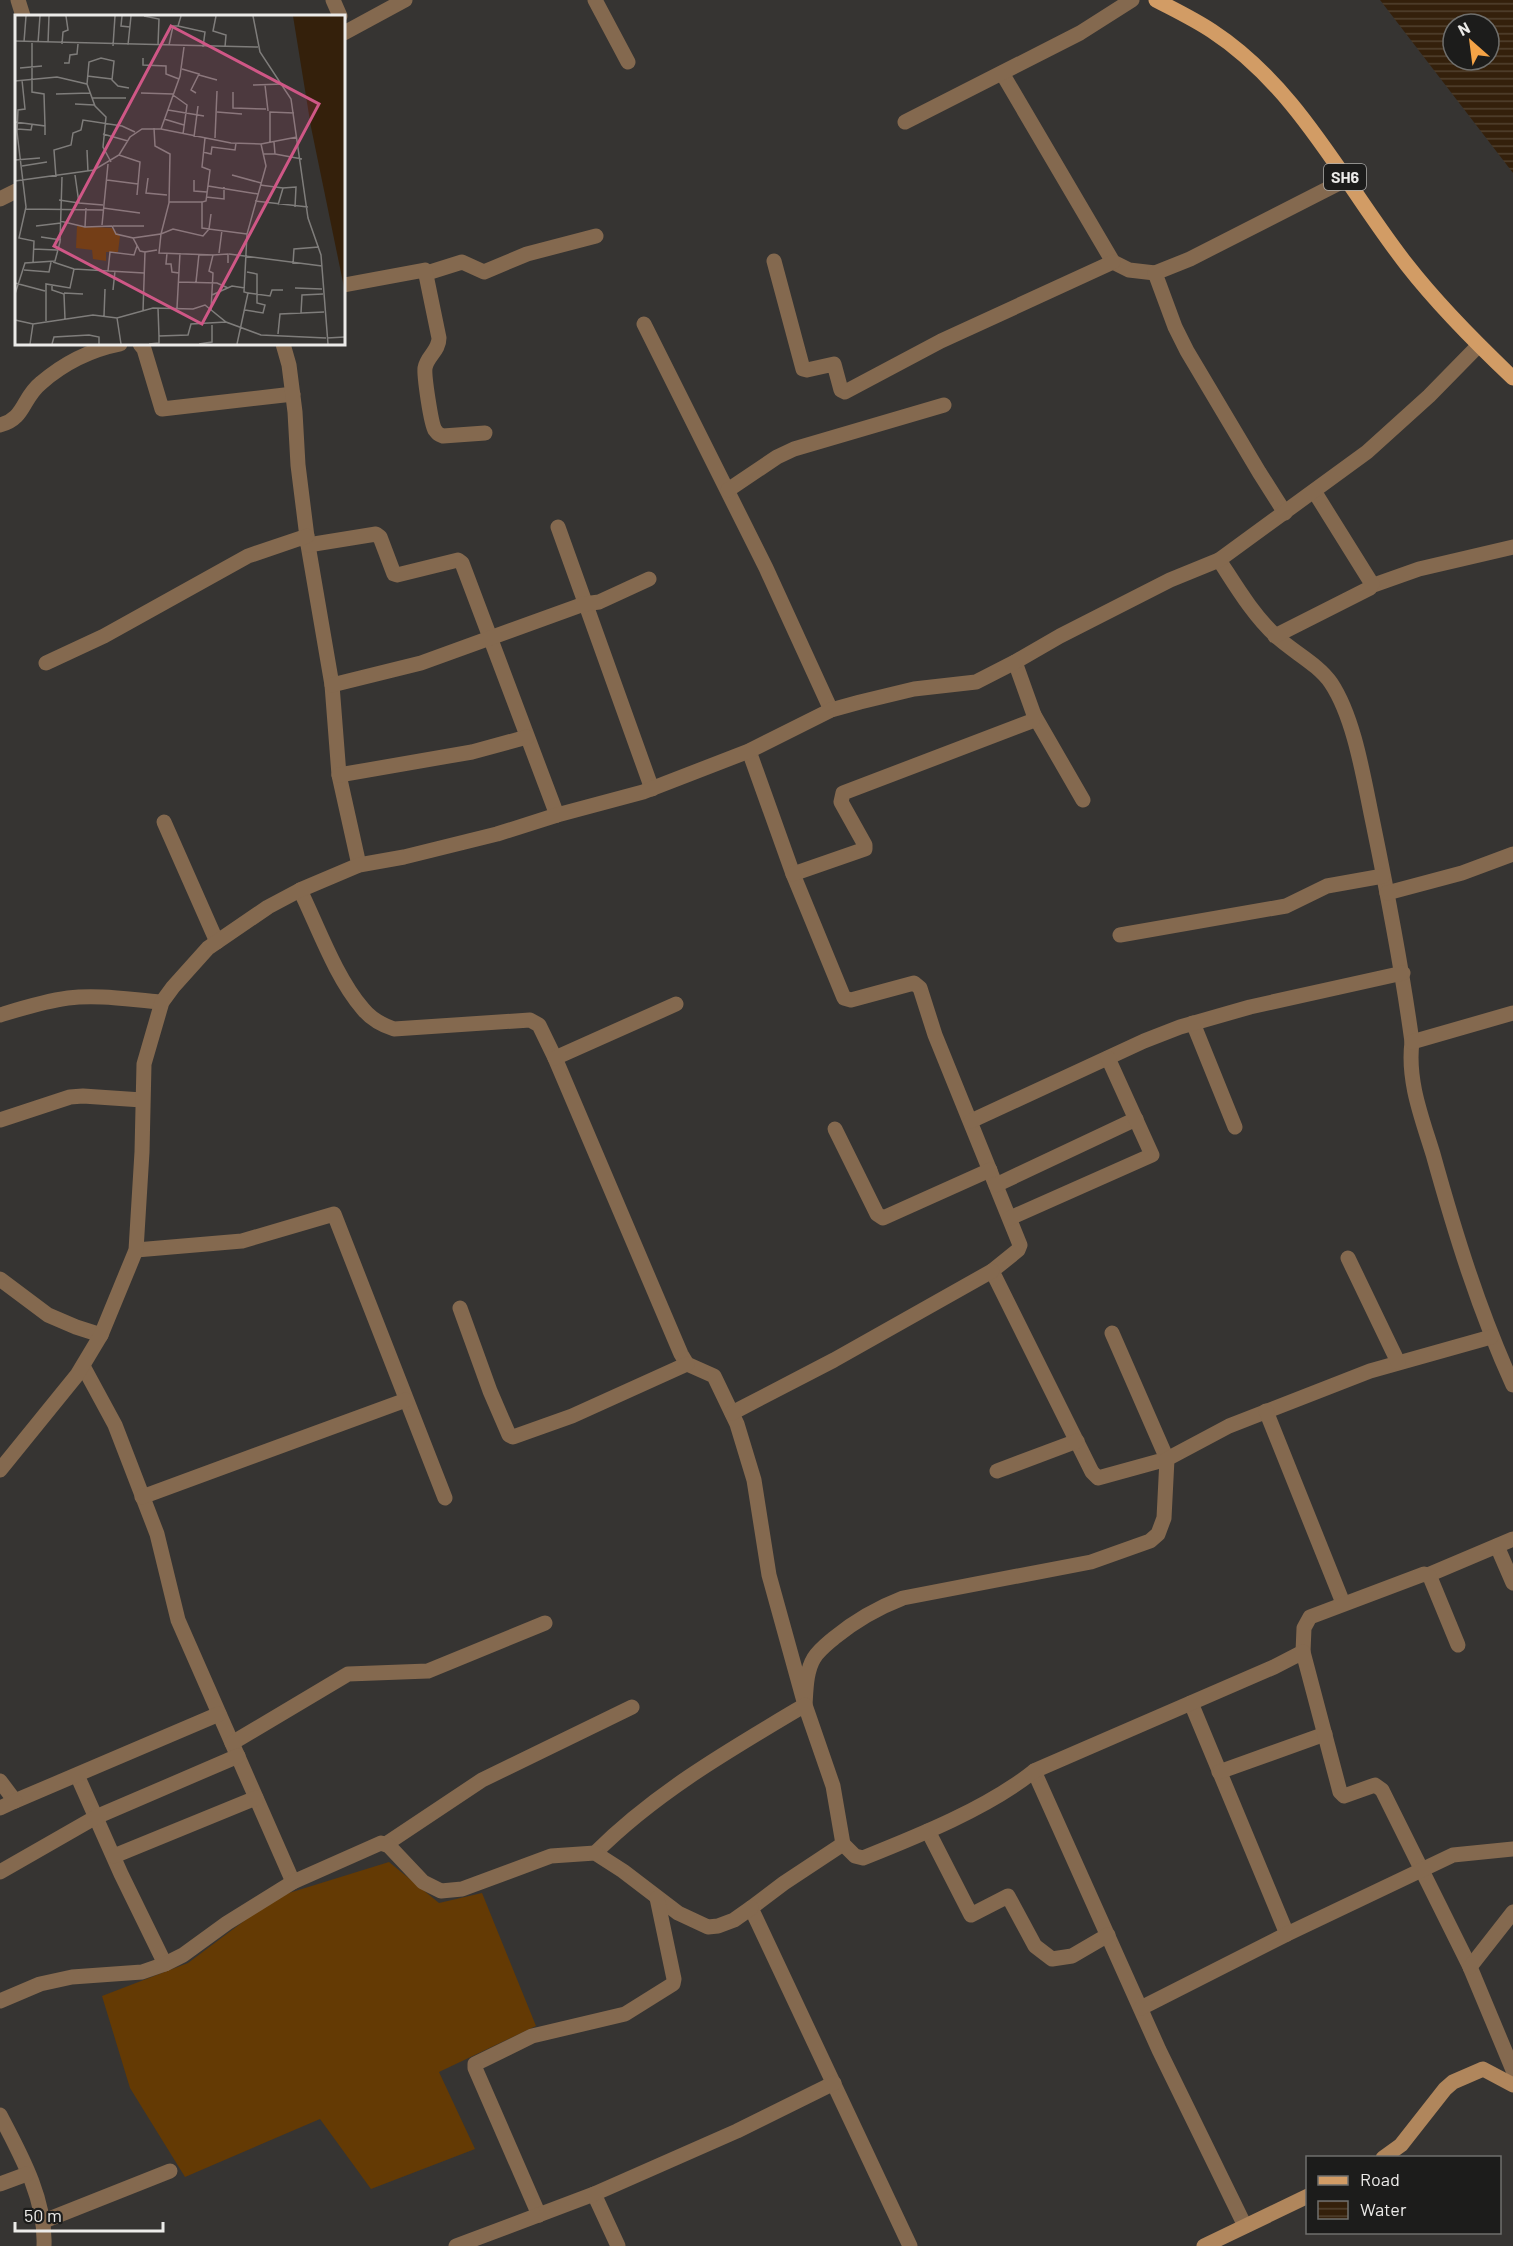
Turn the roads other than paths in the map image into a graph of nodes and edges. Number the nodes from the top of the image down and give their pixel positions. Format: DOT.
graph roads {
  1 [pos="18,0"];
  2 [pos="333,0"];
  3 [pos="405,0"];
  4 [pos="596,0"];
  5 [pos="1132,0"];
  6 [pos="1156,0"];
  7 [pos="23,15"];
  8 [pos="339,15"];
  9 [pos="345,25"];
  10 [pos="628,62"];
  11 [pos="1002,73"];
  12 [pos="905,122"];
  13 [pos="1347,179"];
  14 [pos="15,192"];
  15 [pos="0,200"];
  16 [pos="596,236"];
  17 [pos="774,261"];
  18 [pos="1113,261"];
  19 [pos="427,273"];
  20 [pos="1155,273"];
  21 [pos="345,285"];
  22 [pos="644,324"];
  23 [pos="116,345"];
  24 [pos="141,345"];
  25 [pos="283,345"];
  26 [pos="1479,345"];
  27 [pos="1513,378"];
  28 [pos="293,394"];
  29 [pos="944,405"];
  30 [pos="0,425"];
  31 [pos="485,433"];
  32 [pos="728,490"];
  33 [pos="1314,491"];
  34 [pos="1285,513"];
  35 [pos="558,527"];
  36 [pos="307,541"];
  37 [pos="1513,547"];
  38 [pos="1219,560"];
  39 [pos="649,579"];
  40 [pos="1371,586"];
  41 [pos="584,604"];
  42 [pos="1275,636"];
  43 [pos="490,637"];
  44 [pos="1015,662"];
  45 [pos="46,663"];
  46 [pos="332,685"];
  47 [pos="831,710"];
  48 [pos="1034,715"];
  49 [pos="527,737"];
  50 [pos="749,751"];
  51 [pos="339,775"];
  52 [pos="652,789"];
  53 [pos="1083,800"];
  54 [pos="557,815"];
  55 [pos="164,822"];
  56 [pos="1513,854"];
  57 [pos="359,865"];
  58 [pos="793,874"];
  59 [pos="1383,876"];
  60 [pos="300,890"];
  61 [pos="1387,893"];
  62 [pos="1120,935"];
  63 [pos="217,942"];
  64 [pos="1403,973"];
  65 [pos="162,1002"];
  66 [pos="676,1004"];
  67 [pos="1513,1013"];
  68 [pos="0,1015"];
  69 [pos="1194,1023"];
  70 [pos="1412,1042"];
  71 [pos="555,1058"];
  72 [pos="1108,1058"];
  73 [pos="142,1100"];
  74 [pos="1136,1119"];
  75 [pos="0,1120"];
  76 [pos="971,1121"];
  77 [pos="1235,1127"];
  78 [pos="836,1129"];
  79 [pos="990,1170"];
  80 [pos="996,1185"];
  81 [pos="1010,1218"];
  82 [pos="136,1250"];
  83 [pos="1348,1258"];
  84 [pos="992,1271"];
  85 [pos="0,1279"];
  86 [pos="460,1308"];
  87 [pos="1112,1333"];
  88 [pos="101,1335"];
  89 [pos="1491,1337"];
  90 [pos="1398,1362"];
  91 [pos="687,1364"];
  92 [pos="83,1366"];
  93 [pos="1513,1385"];
  94 [pos="406,1400"];
  95 [pos="1266,1411"];
  96 [pos="732,1413"];
  97 [pos="1077,1440"];
  98 [pos="1167,1459"];
  99 [pos="0,1470"];
  100 [pos="996,1471"];
  101 [pos="142,1497"];
  102 [pos="445,1498"];
  103 [pos="1513,1539"];
  104 [pos="1497,1546"];
  105 [pos="1428,1575"];
  106 [pos="1513,1583"];
  107 [pos="1343,1603"];
  108 [pos="545,1623"];
  109 [pos="1458,1645"];
  110 [pos="1303,1652"];
  111 [pos="1191,1703"];
  112 [pos="805,1705"];
  113 [pos="632,1707"];
  114 [pos="219,1714"];
  115 [pos="1325,1734"];
  116 [pos="235,1750"];
  117 [pos="1034,1771"];
  118 [pos="1219,1772"];
  119 [pos="77,1775"];
  120 [pos="0,1781"];
  121 [pos="256,1798"];
  122 [pos="15,1801"];
  123 [pos="0,1808"];
  124 [pos="96,1817"];
  125 [pos="928,1831"];
  126 [pos="843,1844"];
  127 [pos="386,1845"];
  128 [pos="1513,1849"];
  129 [pos="595,1853"];
  130 [pos="114,1856"];
  131 [pos="1422,1869"];
  132 [pos="0,1872"];
  133 [pos="293,1881"];
  134 [pos="657,1898"];
  135 [pos="751,1908"];
  136 [pos="1513,1912"];
  137 [pos="1287,1934"];
  138 [pos="1108,1935"];
  139 [pos="165,1964"];
  140 [pos="1470,1967"];
  141 [pos="0,2001"];
  142 [pos="1141,2008"];
  143 [pos="1513,2070"];
  144 [pos="834,2083"];
  145 [pos="1513,2085"];
  146 [pos="0,2115"];
  147 [pos="1384,2156"];
  148 [pos="170,2171"];
  149 [pos="27,2174"];
  150 [pos="0,2184"];
  151 [pos="594,2194"];
  152 [pos="1306,2197"];
  153 [pos="539,2215"];
  154 [pos="44,2221"];
  155 [pos="1245,2226"];
  156 [pos="44,2246"];
  157 [pos="456,2246"];
  158 [pos="618,2246"];
  159 [pos="910,2246"];
  160 [pos="1204,2246"];
  1 -- 7 [label="street"];
  2 -- 8 [label="street"];
  3 -- 9 [label="street"];
  4 -- 10 [label="street"];
  5 -- 11 [label="street"];
  6 -- 13 [label="main road, SH6"];
  11 -- 12 [label="street"];
  11 -- 18 [label="street"];
  13 -- 20 [label="street"];
  13 -- 26 [label="main road, SH6"];
  14 -- 15 [label="street"];
  16 -- 19 [label="street"];
  17 -- 18 [label="street"];
  18 -- 20 [label="street"];
  19 -- 21 [label="street"];
  19 -- 31 [label="street"];
  20 -- 34 [label="street"];
  22 -- 32 [label="street"];
  23 -- 30 [label="street"];
  24 -- 28 [label="street"];
  25 -- 28 [label="street"];
  26 -- 27 [label="main road, SH6"];
  26 -- 33 [label="street"];
  28 -- 36 [label="street"];
  29 -- 32 [label="street"];
  32 -- 47 [label="street"];
  33 -- 34 [label="street"];
  33 -- 40 [label="street"];
  34 -- 38 [label="street"];
  35 -- 41 [label="street"];
  36 -- 43 [label="street"];
  36 -- 45 [label="street"];
  36 -- 46 [label="street"];
  37 -- 40 [label="street"];
  38 -- 42 [label="street"];
  38 -- 44 [label="street"];
  39 -- 41 [label="street"];
  40 -- 42 [label="street"];
  41 -- 43 [label="street"];
  41 -- 52 [label="street"];
  42 -- 59 [label="street"];
  43 -- 46 [label="street"];
  43 -- 49 [label="street"];
  44 -- 47 [label="street"];
  44 -- 48 [label="street"];
  46 -- 51 [label="street"];
  47 -- 50 [label="street"];
  48 -- 53 [label="street"];
  48 -- 58 [label="street"];
  49 -- 51 [label="street"];
  49 -- 54 [label="street"];
  50 -- 52 [label="street"];
  50 -- 58 [label="street"];
  51 -- 57 [label="street"];
  52 -- 54 [label="street"];
  54 -- 57 [label="street"];
  55 -- 63 [label="street"];
  56 -- 61 [label="street"];
  57 -- 60 [label="street"];
  58 -- 76 [label="street"];
  59 -- 61 [label="street"];
  59 -- 62 [label="street"];
  60 -- 63 [label="street"];
  60 -- 71 [label="street"];
  61 -- 64 [label="street"];
  63 -- 65 [label="street"];
  64 -- 69 [label="street"];
  64 -- 70 [label="street"];
  65 -- 68 [label="street"];
  65 -- 73 [label="street"];
  66 -- 71 [label="street"];
  67 -- 70 [label="street"];
  69 -- 72 [label="street"];
  69 -- 77 [label="street"];
  70 -- 89 [label="street"];
  71 -- 91 [label="street"];
  72 -- 74 [label="street"];
  72 -- 76 [label="street"];
  73 -- 75 [label="street"];
  73 -- 82 [label="street"];
  74 -- 80 [label="street"];
  74 -- 81 [label="street"];
  76 -- 79 [label="street"];
  78 -- 79 [label="street"];
  79 -- 80 [label="street"];
  80 -- 81 [label="street"];
  81 -- 84 [label="street"];
  82 -- 88 [label="street"];
  82 -- 94 [label="street"];
  83 -- 90 [label="street"];
  84 -- 96 [label="street"];
  84 -- 97 [label="street"];
  85 -- 88 [label="street"];
  86 -- 91 [label="street"];
  87 -- 98 [label="street"];
  88 -- 92 [label="street"];
  89 -- 90 [label="street"];
  89 -- 93 [label="street"];
  90 -- 95 [label="street"];
  91 -- 96 [label="street"];
  92 -- 99 [label="street"];
  92 -- 101 [label="street"];
  94 -- 101 [label="street"];
  94 -- 102 [label="street"];
  95 -- 98 [label="street"];
  95 -- 107 [label="street"];
  96 -- 112 [label="street"];
  97 -- 98 [label="street"];
  97 -- 100 [label="street"];
  98 -- 112 [label="street"];
  101 -- 114 [label="street"];
  103 -- 104 [label="street"];
  104 -- 105 [label="street"];
  104 -- 106 [label="street"];
  105 -- 107 [label="street"];
  105 -- 109 [label="street"];
  107 -- 110 [label="street"];
  108 -- 116 [label="street"];
  110 -- 111 [label="street"];
  110 -- 115 [label="street"];
  111 -- 117 [label="street"];
  111 -- 118 [label="street"];
  112 -- 126 [label="street"];
  112 -- 129 [label="street"];
  113 -- 127 [label="street"];
  114 -- 116 [label="street"];
  114 -- 119 [label="street"];
  115 -- 118 [label="street"];
  115 -- 131 [label="street"];
  116 -- 121 [label="street"];
  116 -- 124 [label="street"];
  117 -- 125 [label="street"];
  117 -- 138 [label="street"];
  118 -- 137 [label="street"];
  119 -- 122 [label="street"];
  119 -- 124 [label="street"];
  120 -- 122 [label="street"];
  121 -- 130 [label="street"];
  121 -- 133 [label="street"];
  122 -- 123 [label="street"];
  124 -- 130 [label="street"];
  124 -- 132 [label="street"];
  125 -- 126 [label="street"];
  125 -- 138 [label="street"];
  126 -- 135 [label="street"];
  127 -- 129 [label="street"];
  127 -- 133 [label="street"];
  128 -- 131 [label="street"];
  129 -- 134 [label="street"];
  130 -- 139 [label="street"];
  131 -- 137 [label="street"];
  131 -- 140 [label="street"];
  133 -- 139 [label="street"];
  134 -- 135 [label="street"];
  134 -- 153 [label="street"];
  135 -- 144 [label="street"];
  136 -- 140 [label="street"];
  137 -- 142 [label="street"];
  138 -- 142 [label="street"];
  139 -- 141 [label="street"];
  140 -- 143 [label="street"];
  142 -- 155 [label="street"];
  144 -- 151 [label="street"];
  144 -- 159 [label="street"];
  145 -- 147 [label="main road"];
  146 -- 149 [label="street"];
  148 -- 154 [label="street"];
  149 -- 150 [label="street"];
  149 -- 154 [label="street"];
  151 -- 153 [label="street"];
  151 -- 158 [label="street"];
  152 -- 155 [label="main road"];
  153 -- 157 [label="street"];
  154 -- 156 [label="street"];
  155 -- 160 [label="main road"];
}
